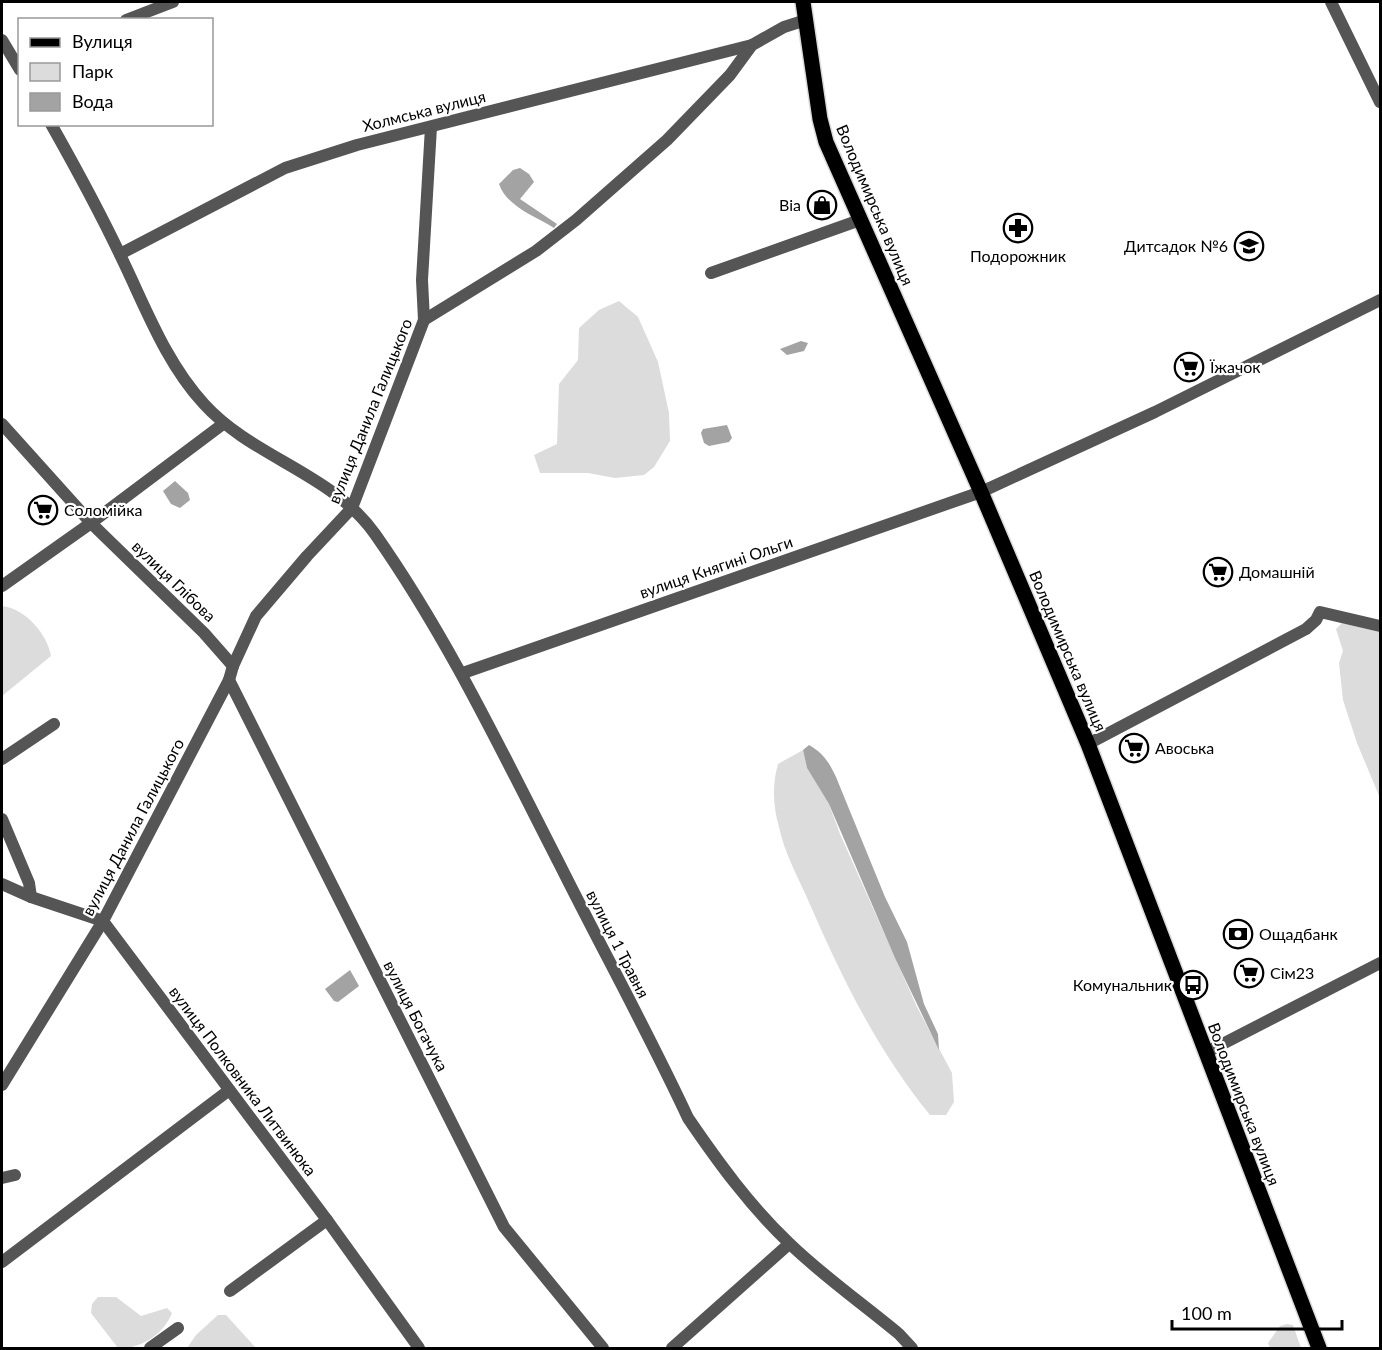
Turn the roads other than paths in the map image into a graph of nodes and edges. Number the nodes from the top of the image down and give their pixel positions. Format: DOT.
graph roads {
  1 [pos="173,2"];
  2 [pos="803,2"];
  3 [pos="1331,2"];
  4 [pos="131,18"];
  5 [pos="806,20"];
  6 [pos="2,40"];
  7 [pos="752,45"];
  8 [pos="18,64"];
  9 [pos="1380,102"];
  10 [pos="52,126"];
  11 [pos="430,127"];
  12 [pos="860,219"];
  13 [pos="120,254"];
  14 [pos="711,273"];
  15 [pos="1380,300"];
  16 [pos="424,320"];
  17 [pos="2,424"];
  18 [pos="223,424"];
  19 [pos="981,492"];
  20 [pos="352,508"];
  21 [pos="91,523"];
  22 [pos="2,586"];
  23 [pos="1380,626"];
  24 [pos="233,666"];
  25 [pos="463,674"];
  26 [pos="229,680"];
  27 [pos="54,724"];
  28 [pos="1088,744"];
  29 [pos="2,759"];
  30 [pos="2,819"];
  31 [pos="2,884"];
  32 [pos="31,897"];
  33 [pos="103,921"];
  34 [pos="1380,963"];
  35 [pos="1205,1053"];
  36 [pos="2,1085"];
  37 [pos="228,1091"];
  38 [pos="15,1175"];
  39 [pos="2,1178"];
  40 [pos="327,1220"];
  41 [pos="789,1244"];
  42 [pos="2,1262"];
  43 [pos="230,1291"];
  44 [pos="178,1328"];
  45 [pos="150,1348"];
  46 [pos="419,1348"];
  47 [pos="603,1348"];
  48 [pos="672,1348"];
  49 [pos="912,1348"];
  50 [pos="1319,1348"];
  1 -- 4 [label="street"];
  2 -- 5 [label="main road, Володимирська вулиця"];
  3 -- 9 [label="street"];
  5 -- 7 [label="street, вулиця Данила Галицького"];
  5 -- 12 [label="main road, Володимирська вулиця"];
  6 -- 8 [label="street"];
  7 -- 11 [label="street, Холмська вулиця"];
  7 -- 16 [label="street, вулиця Данила Галицького"];
  10 -- 13 [label="street"];
  11 -- 13 [label="street, Холмська вулиця"];
  11 -- 16 [label="street"];
  12 -- 14 [label="street"];
  12 -- 19 [label="main road, Володимирська вулиця"];
  13 -- 18 [label="street"];
  15 -- 19 [label="street, вулиця Княгині Ольги"];
  16 -- 20 [label="street, вулиця Данила Галицького"];
  17 -- 21 [label="street, вулиця Глібова"];
  18 -- 20 [label="street"];
  18 -- 21 [label="street"];
  19 -- 25 [label="street, вулиця Княгині Ольги"];
  19 -- 28 [label="main road, Володимирська вулиця"];
  20 -- 24 [label="street, вулиця Данила Галицького"];
  20 -- 25 [label="street, вулиця 1 Травня"];
  21 -- 22 [label="street"];
  21 -- 24 [label="street, вулиця Глібова"];
  23 -- 28 [label="street"];
  24 -- 26 [label="street, вулиця Данила Галицького"];
  25 -- 41 [label="street, вулиця 1 Травня"];
  26 -- 33 [label="street, вулиця Данила Галицького"];
  26 -- 47 [label="street, вулиця Богачука"];
  27 -- 29 [label="street"];
  28 -- 35 [label="main road, Володимирська вулиця"];
  30 -- 32 [label="street"];
  31 -- 32 [label="street"];
  32 -- 33 [label="street"];
  33 -- 36 [label="street, вулиця Данила Галицького"];
  33 -- 37 [label="street, вулиця Полковника Литвинюка"];
  34 -- 35 [label="street"];
  35 -- 50 [label="main road, Володимирська вулиця"];
  37 -- 40 [label="street, вулиця Полковника Литвинюка"];
  37 -- 42 [label="street"];
  38 -- 39 [label="street"];
  40 -- 43 [label="street"];
  40 -- 46 [label="street, вулиця Полковника Литвинюка"];
  41 -- 48 [label="street"];
  41 -- 49 [label="street, вулиця 1 Травня"];
  44 -- 45 [label="street"];
}
